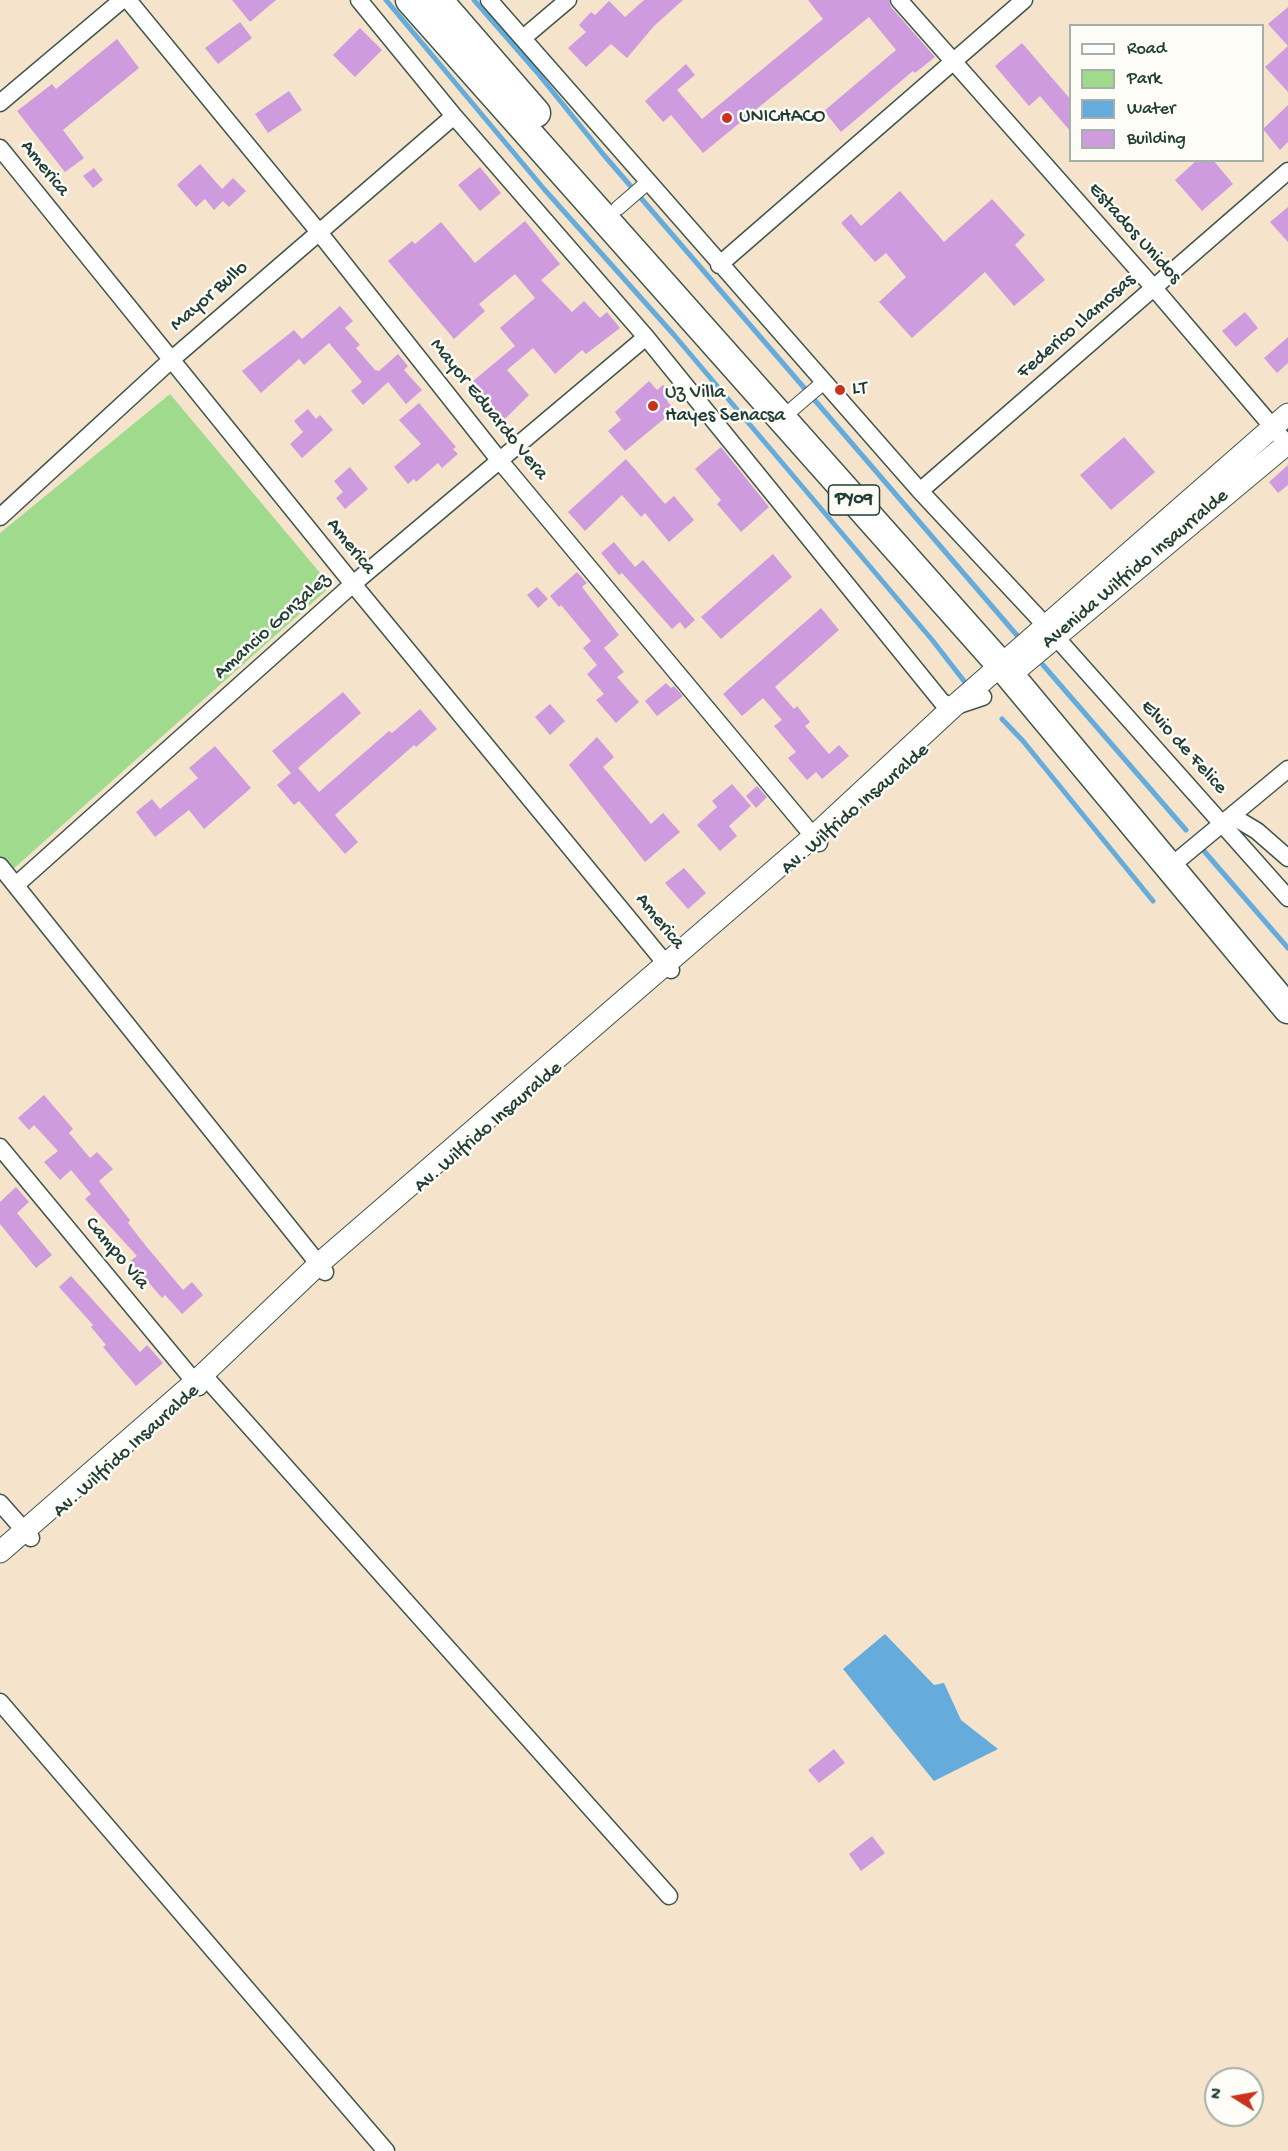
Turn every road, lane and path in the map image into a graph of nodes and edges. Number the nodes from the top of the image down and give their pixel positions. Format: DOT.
graph roads {
  1 [pos="122,0"];
  2 [pos="128,0"];
  3 [pos="359,0"];
  4 [pos="410,0"];
  5 [pos="438,0"];
  6 [pos="489,0"];
  7 [pos="568,0"];
  8 [pos="899,0"];
  9 [pos="1024,0"];
  10 [pos="523,38"];
  11 [pos="952,62"];
  12 [pos="0,104"];
  13 [pos="454,116"];
  14 [pos="0,148"];
  15 [pos="1288,171"];
  16 [pos="635,194"];
  17 [pos="318,231"];
  18 [pos="720,265"];
  19 [pos="1154,288"];
  20 [pos="646,337"];
  21 [pos="171,360"];
  22 [pos="808,396"];
  23 [pos="1288,414"];
  24 [pos="1272,428"];
  25 [pos="1288,444"];
  26 [pos="500,461"];
  27 [pos="920,491"];
  28 [pos="0,517"];
  29 [pos="353,584"];
  30 [pos="1051,632"];
  31 [pos="1010,666"];
  32 [pos="983,697"];
  33 [pos="953,707"];
  34 [pos="1288,769"];
  35 [pos="1228,820"];
  36 [pos="816,840"];
  37 [pos="1288,858"];
  38 [pos="1177,861"];
  39 [pos="0,866"];
  40 [pos="16,885"];
  41 [pos="1288,898"];
  42 [pos="669,967"];
  43 [pos="1288,988"];
  44 [pos="1288,1009"];
  45 [pos="0,1147"];
  46 [pos="323,1267"];
  47 [pos="201,1383"];
  48 [pos="0,1503"];
  49 [pos="28,1534"];
  50 [pos="0,1552"];
  51 [pos="0,1566"];
  52 [pos="0,1702"];
  53 [pos="669,1896"];
  54 [pos="387,2151"];
  1 -- 12 [label="street"];
  2 -- 17 [label="street, Mayor Eduardo Vera"];
  3 -- 13 [label="street"];
  4 -- 31 [label="highway, PY09"];
  5 -- 16 [label="highway, PY09"];
  6 -- 10 [label="street, Elvio de Felice"];
  7 -- 10 [label="street"];
  8 -- 11 [label="street, Estados Unidos"];
  9 -- 11 [label="street"];
  10 -- 16 [label="street, Elvio de Felice"];
  11 -- 18 [label="street"];
  11 -- 19 [label="street, Estados Unidos"];
  13 -- 17 [label="street, Mayor Bullo"];
  13 -- 20 [label="street"];
  14 -- 21 [label="street, America"];
  15 -- 19 [label="street, Federico Llamosas"];
  16 -- 18 [label="street, Elvio de Felice"];
  16 -- 22 [label="highway, PY09"];
  17 -- 21 [label="street, Mayor Bullo"];
  17 -- 26 [label="street, Mayor Eduardo Vera"];
  18 -- 22 [label="street, Elvio de Felice"];
  19 -- 24 [label="street, Estados Unidos"];
  19 -- 27 [label="street, Federico Llamosas"];
  20 -- 26 [label="street, Amancio Gonzalez"];
  20 -- 33 [label="street"];
  21 -- 28 [label="street, Mayor Bullo"];
  21 -- 29 [label="street, America"];
  22 -- 27 [label="street, Elvio de Felice"];
  22 -- 31 [label="highway, PY09"];
  23 -- 24 [label="street, Avenida Wilfrido Insaurralde"];
  24 -- 25 [label="street, Estados Unidos"];
  24 -- 30 [label="street, Avenida Wilfrido Insaurralde"];
  25 -- 30 [label="street, Avenida Wilfrido Insaurralde"];
  26 -- 29 [label="street, Amancio Gonzalez"];
  26 -- 36 [label="street, Mayor Eduardo Vera"];
  27 -- 30 [label="street, Elvio de Felice"];
  29 -- 40 [label="street, Amancio Gonzalez"];
  29 -- 42 [label="street, America"];
  30 -- 31 [label="street, Avenida Wilfrido Insaurralde"];
  30 -- 35 [label="street, Elvio de Felice"];
  31 -- 32 [label="street, Avenida Wilfrido Insaurralde"];
  31 -- 33 [label="street"];
  31 -- 38 [label="highway, PY09"];
  31 -- 44 [label="highway, PY09"];
  32 -- 33 [label="street"];
  32 -- 36 [label="street, Av. Wilfrido Insauralde"];
  33 -- 36 [label="street"];
  34 -- 35 [label="street"];
  35 -- 37 [label="street"];
  35 -- 38 [label="street"];
  35 -- 41 [label="street, Elvio de Felice"];
  36 -- 42 [label="street, Av. Wilfrido Insauralde"];
  38 -- 43 [label="highway, PY09"];
  39 -- 40 [label="street"];
  40 -- 46 [label="street"];
  42 -- 46 [label="street, Av. Wilfrido Insauralde"];
  45 -- 47 [label="street, Campo Vía"];
  46 -- 47 [label="street, Av. Wilfrido Insauralde"];
  47 -- 49 [label="street, Av. Wilfrido Insauralde"];
  47 -- 53 [label="street, Campo Vía"];
  48 -- 49 [label="street"];
  49 -- 50 [label="street"];
  49 -- 51 [label="street, Av. Wilfrido Insauralde"];
  52 -- 54 [label="street"];
}
